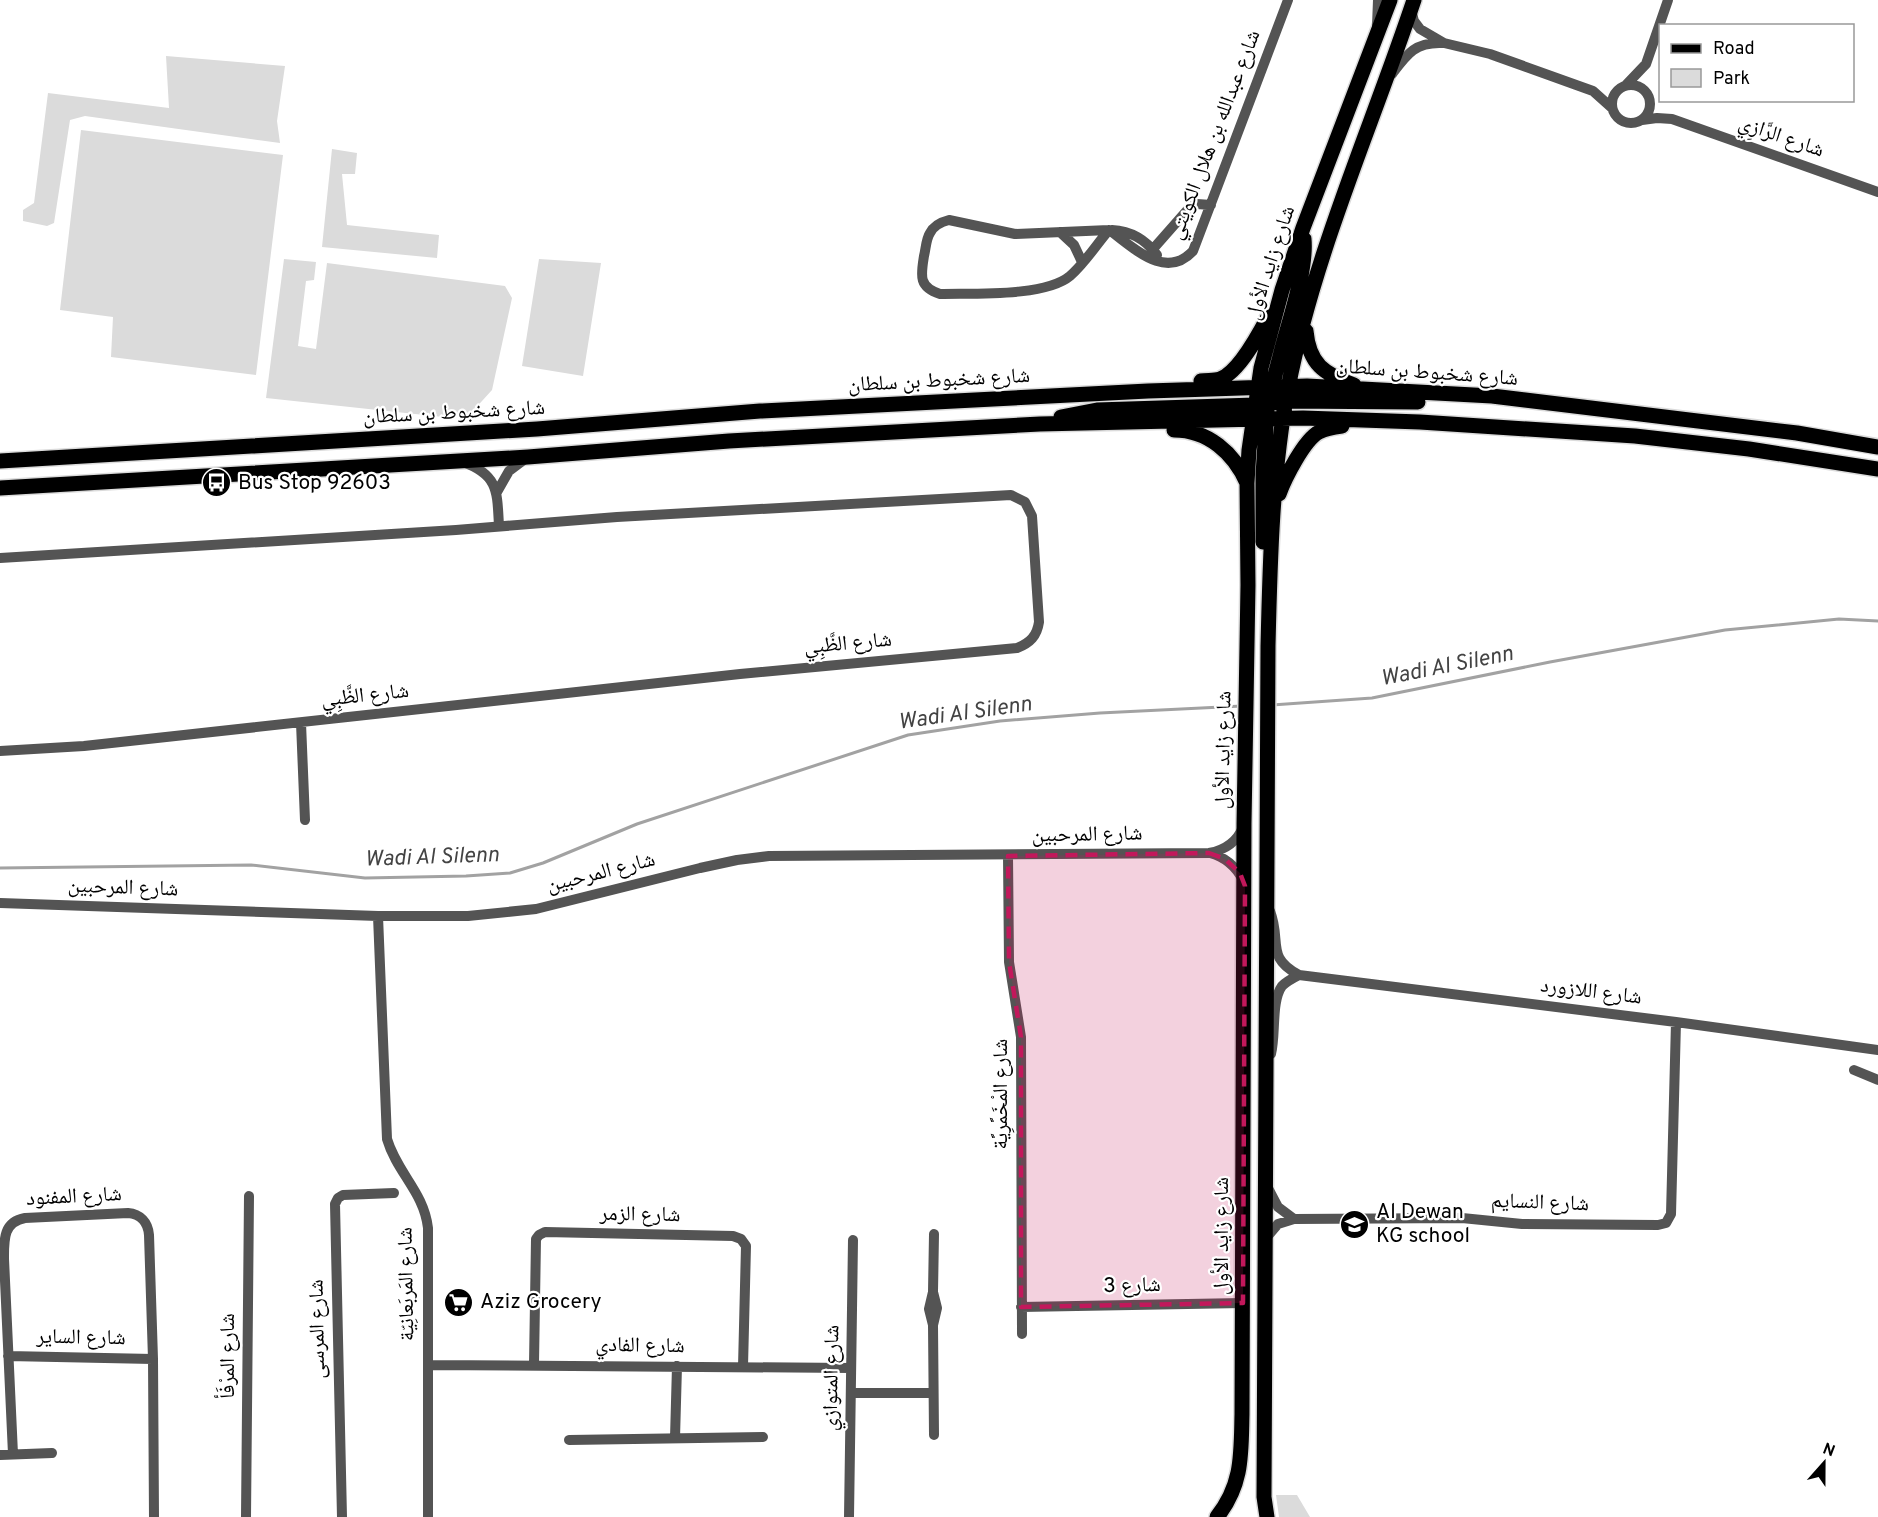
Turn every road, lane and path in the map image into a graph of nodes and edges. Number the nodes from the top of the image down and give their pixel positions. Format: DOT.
graph roads {
  1 [pos="1288,0"];
  2 [pos="1379,0"];
  3 [pos="1389,0"];
  4 [pos="1668,0"];
  5 [pos="1412,5"];
  6 [pos="1660,24"];
  7 [pos="1659,26"];
  8 [pos="1379,29"];
  9 [pos="1444,43"];
  10 [pos="1646,64"];
  11 [pos="1383,86"];
  12 [pos="1623,87"];
  13 [pos="1593,91"];
  14 [pos="1648,96"];
  15 [pos="1612,108"];
  16 [pos="1672,119"];
  17 [pos="1642,120"];
  18 [pos="1878,192"];
  19 [pos="1211,205"];
  20 [pos="1303,228"];
  21 [pos="1109,230"];
  22 [pos="1059,232"];
  23 [pos="1153,249"];
  24 [pos="1082,262"];
  25 [pos="1162,263"];
  26 [pos="1282,290"];
  27 [pos="1305,320"];
  28 [pos="1371,390"];
  29 [pos="1148,391"];
  30 [pos="1492,396"];
  31 [pos="1269,402"];
  32 [pos="1283,419"];
  33 [pos="1374,420"];
  34 [pos="1040,424"];
  35 [pos="1878,447"];
  36 [pos="528,457"];
  37 [pos="0,461"];
  38 [pos="459,461"];
  39 [pos="1878,469"];
  40 [pos="1247,483"];
  41 [pos="0,488"];
  42 [pos="497,492"];
  43 [pos="1274,506"];
  44 [pos="499,526"];
  45 [pos="0,558"];
  46 [pos="1270,582"];
  47 [pos="301,723"];
  48 [pos="0,751"];
  49 [pos="305,820"];
  50 [pos="1244,824"];
  51 [pos="1209,853"];
  52 [pos="1008,856"];
  53 [pos="1245,886"];
  54 [pos="0,903"];
  55 [pos="1267,906"];
  56 [pos="378,916"];
  57 [pos="1299,975"];
  58 [pos="1676,1022"];
  59 [pos="1878,1050"];
  60 [pos="1266,1064"];
  61 [pos="1854,1070"];
  62 [pos="1878,1080"];
  63 [pos="1266,1179"];
  64 [pos="394,1193"];
  65 [pos="249,1196"];
  66 [pos="1294,1219"];
  67 [pos="934,1234"];
  68 [pos="1266,1238"];
  69 [pos="853,1240"];
  70 [pos="1243,1303"];
  71 [pos="1021,1307"];
  72 [pos="1022,1334"];
  73 [pos="8,1356"];
  74 [pos="153,1359"];
  75 [pos="534,1364"];
  76 [pos="428,1365"];
  77 [pos="677,1366"];
  78 [pos="743,1367"];
  79 [pos="851,1368"];
  80 [pos="852,1393"];
  81 [pos="933,1393"];
  82 [pos="934,1436"];
  83 [pos="763,1437"];
  84 [pos="675,1438"];
  85 [pos="569,1440"];
  86 [pos="52,1453"];
  87 [pos="13,1454"];
  88 [pos="0,1455"];
  89 [pos="154,1517"];
  90 [pos="246,1517"];
  91 [pos="342,1517"];
  92 [pos="428,1517"];
  93 [pos="849,1517"];
  94 [pos="1217,1517"];
  95 [pos="1267,1517"];
  1 -- 19 [label="street, شارع عبدالله بن هلال الكويتي"];
  2 -- 8 [label="street"];
  3 -- 8 [label="main road, شارع زايد الأول"];
  4 -- 6 [label="street"];
  5 -- 9 [label="street"];
  5 -- 11 [label="main road, شارع زايد الأول"];
  7 -- 10 [label="street"];
  8 -- 20 [label="main road, شارع زايد الأول"];
  9 -- 11 [label="street"];
  9 -- 13 [label="street"];
  10 -- 12 [label="street"];
  10 -- 14 [label="street"];
  11 -- 27 [label="main road, شارع زايد الأول"];
  12 -- 13 [label="street"];
  12 -- 14 [label="street"];
  12 -- 15 [label="street"];
  13 -- 15 [label="street"];
  14 -- 16 [label="street, شارع الرَّازِي"];
  14 -- 17 [label="street"];
  15 -- 17 [label="street"];
  16 -- 17 [label="street, شارع الرَّازِي"];
  16 -- 18 [label="street, شارع الرَّازِي"];
  19 -- 23 [label="street"];
  19 -- 25 [label="street, شارع عبدالله بن هلال الكويتي"];
  20 -- 26 [label="main road, شارع زايد الأول"];
  20 -- 31 [label="main road"];
  21 -- 22 [label="street"];
  21 -- 23 [label="street"];
  21 -- 24 [label="street"];
  21 -- 25 [label="street"];
  22 -- 24 [label="street"];
  22 -- 24 [label="street"];
  23 -- 25 [label="street"];
  26 -- 29 [label="main road"];
  26 -- 31 [label="main road, شارع زايد الأول"];
  27 -- 28 [label="main road"];
  27 -- 31 [label="main road, شارع زايد الأول"];
  28 -- 30 [label="main road, شارع شخبوط بن سلطان"];
  28 -- 31 [label="main road, شارع شخبوط بن سلطان"];
  29 -- 31 [label="main road, شارع شخبوط بن سلطان"];
  29 -- 37 [label="main road, شارع شخبوط بن سلطان"];
  30 -- 31 [label="main road"];
  30 -- 35 [label="main road, شارع شخبوط بن سلطان"];
  31 -- 32 [label="main road, شارع شخبوط بن سلطان"];
  31 -- 34 [label="main road, شارع شخبوط بن سلطان"];
  31 -- 40 [label="main road, شارع زايد الأول"];
  31 -- 46 [label="main road"];
  32 -- 33 [label="main road, شارع شخبوط بن سلطان"];
  32 -- 43 [label="main road, شارع زايد الأول"];
  33 -- 39 [label="main road, شارع شخبوط بن سلطان"];
  33 -- 43 [label="main road"];
  34 -- 36 [label="main road, شارع شخبوط بن سلطان"];
  34 -- 40 [label="main road"];
  36 -- 38 [label="main road, شارع شخبوط بن سلطان"];
  36 -- 42 [label="street"];
  38 -- 41 [label="main road, شارع شخبوط بن سلطان"];
  38 -- 42 [label="street"];
  40 -- 50 [label="main road, شارع زايد الأول"];
  42 -- 44 [label="street"];
  43 -- 46 [label="main road, شارع زايد الأول"];
  44 -- 45 [label="street, شارع الظَّبِي"];
  44 -- 47 [label="street, شارع الظَّبِي"];
  46 -- 55 [label="main road, شارع زايد الأول"];
  47 -- 48 [label="street, شارع الظَّبِي"];
  47 -- 49 [label="street"];
  50 -- 51 [label="street, شارع المرحبين"];
  50 -- 53 [label="main road, شارع زايد الأول"];
  51 -- 52 [label="street, شارع المرحبين"];
  51 -- 53 [label="street, شارع المرحبين"];
  52 -- 56 [label="street, شارع المرحبين"];
  52 -- 71 [label="street, شارع المْخَمَّرِيَّة"];
  53 -- 70 [label="main road, شارع زايد الأول"];
  54 -- 56 [label="street, شارع المرحبين"];
  55 -- 57 [label="street"];
  55 -- 60 [label="main road, شارع زايد الأول"];
  56 -- 76 [label="street, شارع المَربَعانِيّة"];
  57 -- 58 [label="street, شارع اللازورد"];
  57 -- 60 [label="street"];
  58 -- 59 [label="street, شارع اللازورد"];
  58 -- 66 [label="street, شارع النسايم"];
  60 -- 63 [label="main road, شارع زايد الأول"];
  61 -- 62 [label="street"];
  63 -- 66 [label="street"];
  63 -- 68 [label="main road, شارع زايد الأول"];
  64 -- 91 [label="street, شارع المرسى"];
  65 -- 90 [label="street, شارع المرْفَأ"];
  66 -- 68 [label="street"];
  67 -- 81 [label="street"];
  68 -- 95 [label="main road, شارع زايد الأول"];
  69 -- 79 [label="street, شارع المتوازي"];
  70 -- 71 [label="street, شارع 3"];
  70 -- 94 [label="main road, شارع زايد الأول"];
  71 -- 72 [label="street, شارع المْخَمَّرِيَّة"];
  73 -- 74 [label="street, شارع الساير"];
  73 -- 74 [label="street, شارع المفنود"];
  73 -- 87 [label="street, شارع المفنود"];
  74 -- 89 [label="street, شارع المفنود"];
  75 -- 76 [label="street, شارع الفادي"];
  75 -- 77 [label="street, شارع الفادي"];
  75 -- 78 [label="street, شارع الزمر"];
  76 -- 92 [label="street, شارع المَربَعانِيّة"];
  77 -- 78 [label="street, شارع الفادي"];
  77 -- 84 [label="street"];
  78 -- 79 [label="street, شارع الفادي"];
  79 -- 80 [label="street, شارع المتوازي"];
  80 -- 81 [label="street"];
  80 -- 93 [label="street, شارع المتوازي"];
  81 -- 82 [label="street"];
  83 -- 84 [label="street"];
  84 -- 85 [label="street"];
  86 -- 87 [label="street"];
  87 -- 88 [label="street"];
}
